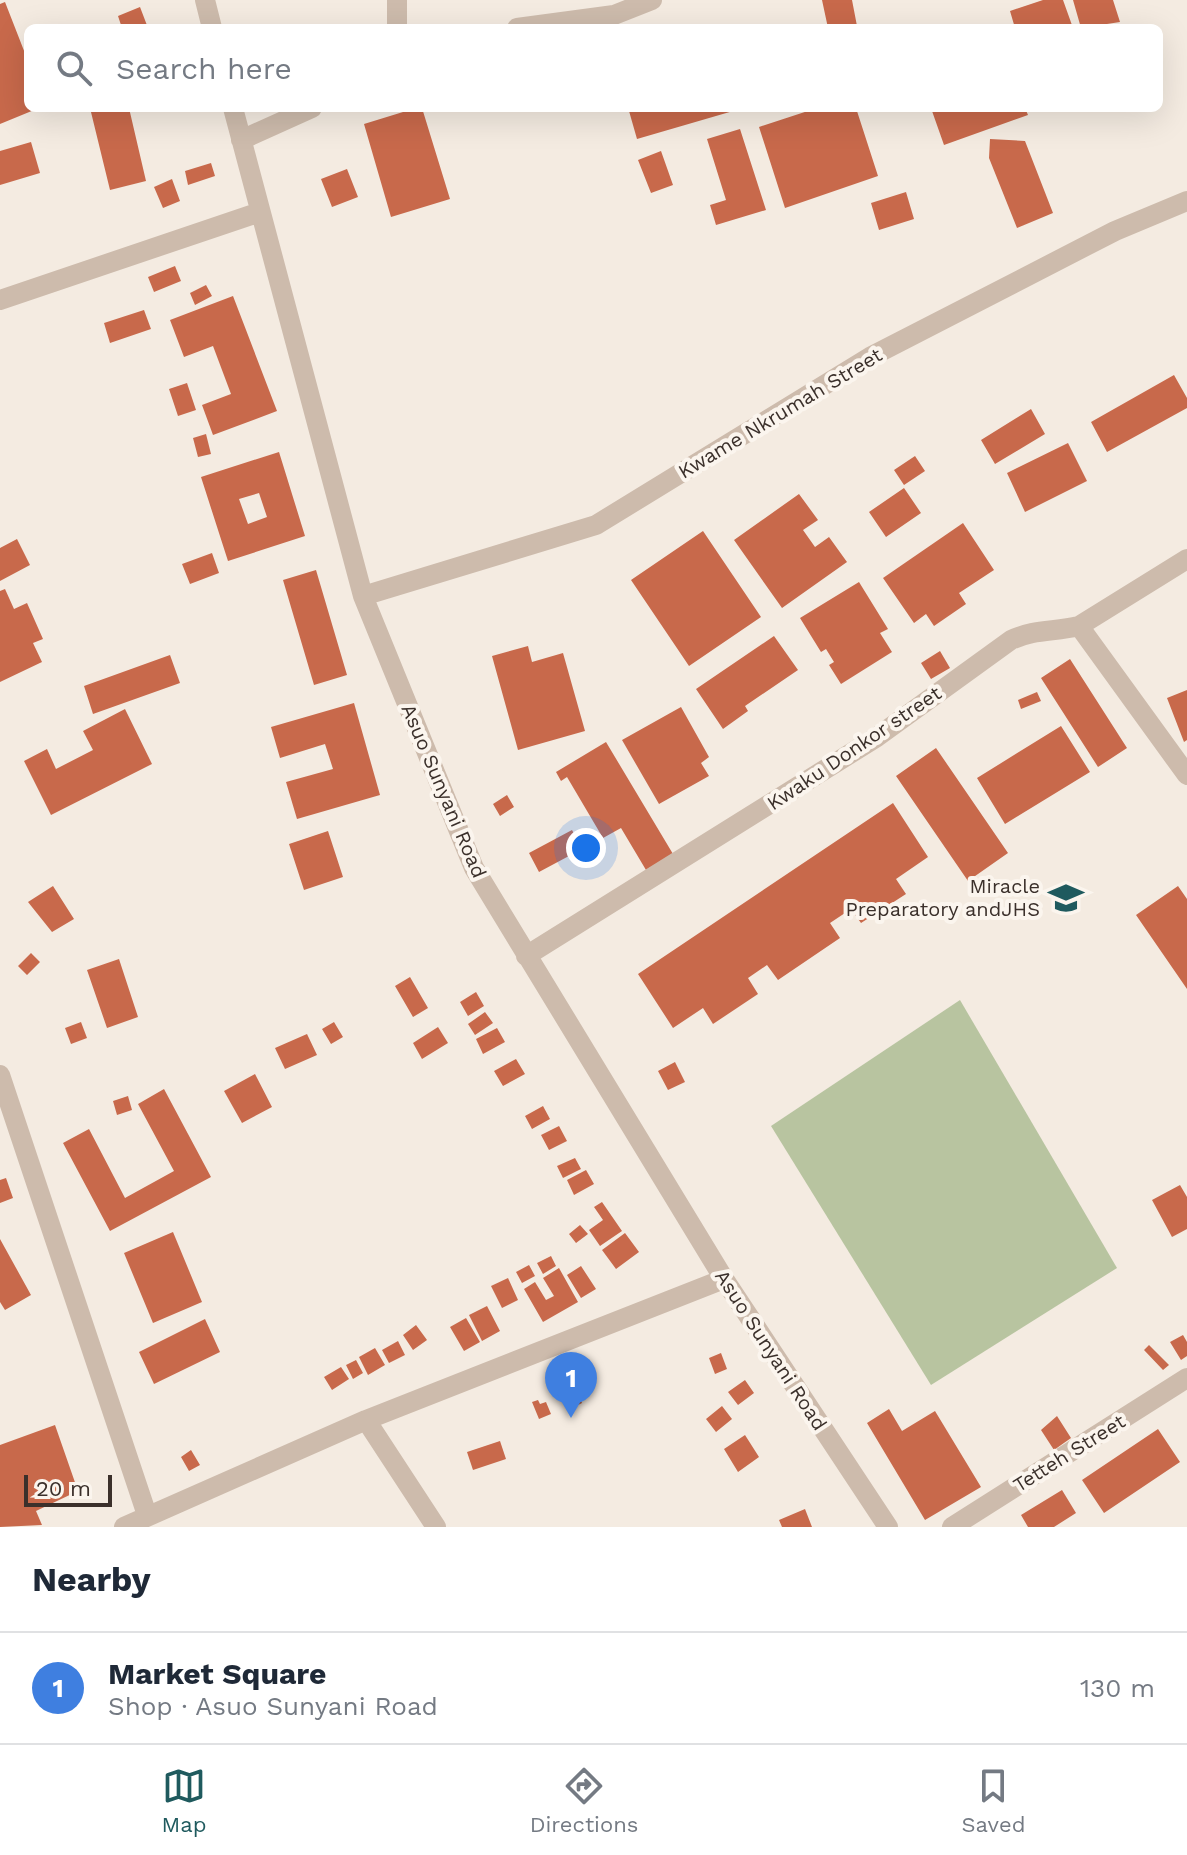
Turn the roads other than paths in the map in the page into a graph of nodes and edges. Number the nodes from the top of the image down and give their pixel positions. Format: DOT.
graph roads {
  1 [pos="205,0"];
  2 [pos="397,0"];
  3 [pos="652,0"];
  4 [pos="612,8"];
  5 [pos="211,24"];
  6 [pos="397,24"];
  7 [pos="536,24"];
  8 [pos="234,112"];
  9 [pos="303,112"];
  10 [pos="241,140"];
  11 [pos="1187,201"];
  12 [pos="260,212"];
  13 [pos="0,300"];
  14 [pos="1187,559"];
  15 [pos="363,596"];
  16 [pos="1079,626"];
  17 [pos="1187,775"];
  18 [pos="526,956"];
  19 [pos="0,1075"];
  20 [pos="724,1279"];
  21 [pos="1187,1378"];
  22 [pos="366,1420"];
  23 [pos="147,1515"];
  24 [pos="124,1527"];
  25 [pos="436,1527"];
  26 [pos="888,1527"];
  27 [pos="952,1527"];
  1 -- 5 [label="street"];
  2 -- 6 [label="street"];
  3 -- 4 [label="street"];
  4 -- 7 [label="street"];
  8 -- 10 [label="street, Asuo Sunyani Road"];
  9 -- 10 [label="street"];
  10 -- 12 [label="street, Asuo Sunyani Road"];
  11 -- 15 [label="street, Kwame Nkrumah Street"];
  12 -- 13 [label="street"];
  12 -- 15 [label="street, Asuo Sunyani Road"];
  14 -- 16 [label="street, Kwaku Donkor street"];
  15 -- 18 [label="street, Asuo Sunyani Road"];
  16 -- 17 [label="street"];
  16 -- 18 [label="street, Kwaku Donkor street"];
  18 -- 20 [label="street, Asuo Sunyani Road"];
  19 -- 23 [label="street"];
  20 -- 22 [label="street"];
  20 -- 26 [label="street, Asuo Sunyani Road"];
  21 -- 27 [label="street, Tetteh Street"];
  22 -- 23 [label="street"];
  22 -- 25 [label="street"];
  23 -- 24 [label="street"];
}
